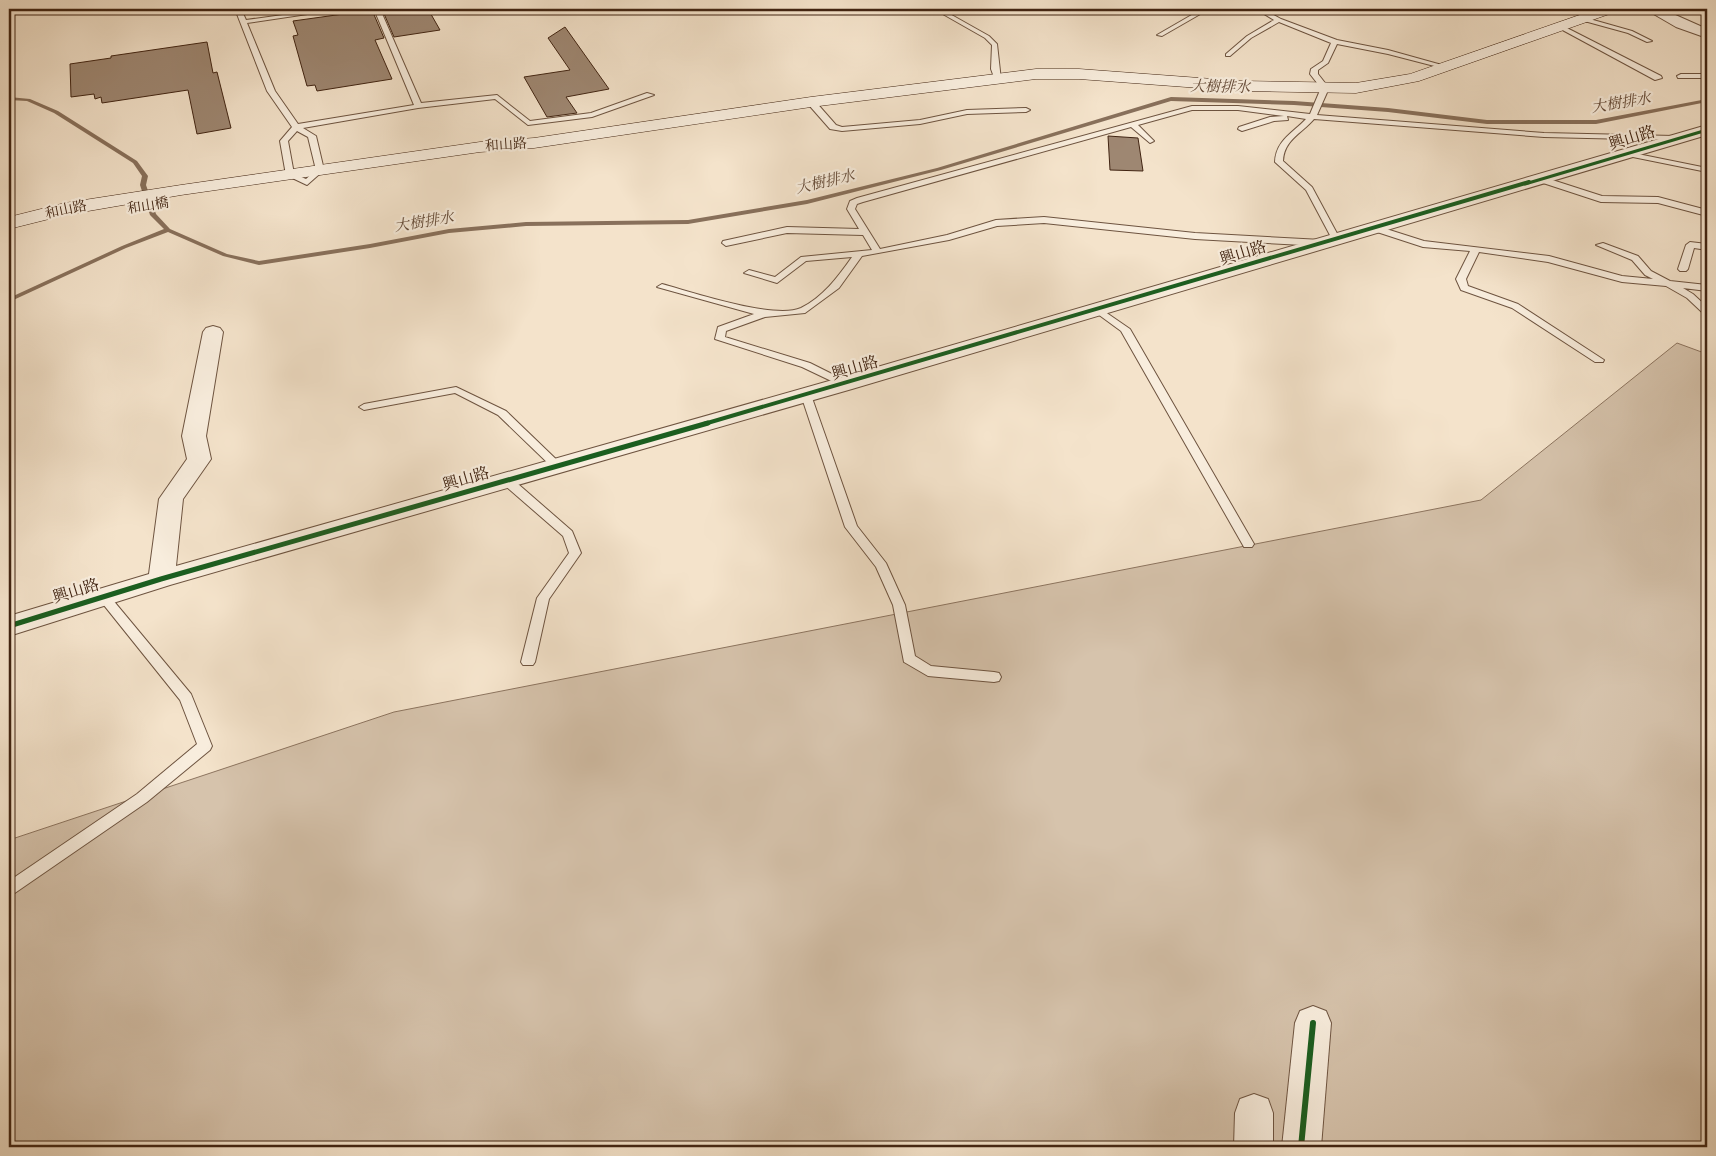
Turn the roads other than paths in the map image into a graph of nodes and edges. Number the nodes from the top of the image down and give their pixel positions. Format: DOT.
graph roads {
  1 [pos="238,9"];
  2 [pos="338,9"];
  3 [pos="377,9"];
  4 [pos="937,9"];
  5 [pos="1206,9"];
  6 [pos="1259,9"];
  7 [pos="1609,9"];
  8 [pos="1652,9"];
  9 [pos="1579,18"];
  10 [pos="1279,20"];
  11 [pos="243,22"];
  12 [pos="1559,26"];
  13 [pos="1707,34"];
  14 [pos="1160,35"];
  15 [pos="1649,41"];
  16 [pos="1335,42"];
  17 [pos="1228,55"];
  18 [pos="1446,67"];
  19 [pos="1681,76"];
  20 [pos="1707,76"];
  21 [pos="998,78"];
  22 [pos="1658,78"];
  23 [pos="1323,93"];
  24 [pos="650,95"];
  25 [pos="811,102"];
  26 [pos="418,106"];
  27 [pos="1026,110"];
  28 [pos="1312,117"];
  29 [pos="1132,124"];
  30 [pos="296,127"];
  31 [pos="1242,129"];
  32 [pos="1707,130"];
  33 [pos="1674,138"];
  34 [pos="1150,140"];
  35 [pos="1626,153"];
  36 [pos="1707,170"];
  37 [pos="290,174"];
  38 [pos="314,177"];
  39 [pos="1540,179"];
  40 [pos="180,196"];
  41 [pos="120,205"];
  42 [pos="1707,213"];
  43 [pos="9,223"];
  44 [pos="1377,229"];
  45 [pos="9,232"];
  46 [pos="865,232"];
  47 [pos="1329,241"];
  48 [pos="726,243"];
  49 [pos="1600,245"];
  50 [pos="1707,247"];
  51 [pos="1476,248"];
  52 [pos="878,252"];
  53 [pos="860,253"];
  54 [pos="1683,269"];
  55 [pos="749,273"];
  56 [pos="1663,282"];
  57 [pos="662,287"];
  58 [pos="1707,288"];
  59 [pos="1098,310"];
  60 [pos="1707,312"];
  61 [pos="764,314"];
  62 [pos="213,332"];
  63 [pos="1599,360"];
  64 [pos="844,384"];
  65 [pos="806,395"];
  66 [pos="364,407"];
  67 [pos="557,466"];
  68 [pos="506,480"];
  69 [pos="1248,544"];
  70 [pos="161,579"];
  71 [pos="103,596"];
  72 [pos="9,626"];
  73 [pos="528,662"];
  74 [pos="994,677"];
  75 [pos="9,890"];
  76 [pos="1313,1023"];
  77 [pos="1301,1147"];
  1 -- 11 [label="lane"];
  2 -- 11 [label="lane"];
  3 -- 26 [label="lane"];
  4 -- 21 [label="lane"];
  5 -- 14 [label="lane"];
  6 -- 10 [label="lane"];
  7 -- 9 [label="main road"];
  8 -- 13 [label="street"];
  9 -- 12 [label="main road"];
  9 -- 15 [label="lane"];
  10 -- 16 [label="lane"];
  10 -- 17 [label="lane"];
  11 -- 30 [label="lane"];
  12 -- 18 [label="main road"];
  12 -- 22 [label="lane"];
  16 -- 18 [label="lane"];
  16 -- 23 [label="lane"];
  18 -- 23 [label="main road"];
  19 -- 20 [label="lane"];
  21 -- 23 [label="main road"];
  21 -- 25 [label="main road"];
  23 -- 28 [label="lane"];
  24 -- 26 [label="lane"];
  25 -- 27 [label="lane"];
  25 -- 38 [label="main road, 和山路"];
  26 -- 30 [label="lane"];
  28 -- 29 [label="lane"];
  28 -- 31 [label="lane"];
  28 -- 33 [label="lane"];
  28 -- 47 [label="lane"];
  29 -- 34 [label="lane"];
  29 -- 46 [label="lane"];
  30 -- 37 [label="lane"];
  30 -- 38 [label="lane"];
  32 -- 33 [label="street, 興山路"];
  33 -- 35 [label="street, 興山路"];
  35 -- 36 [label="lane"];
  35 -- 39 [label="street, 興山路"];
  37 -- 38 [label="main road, 和山路"];
  37 -- 40 [label="main road, 和山路"];
  38 -- 40 [label="main road, 和山路"];
  39 -- 42 [label="lane"];
  39 -- 44 [label="street, 興山路"];
  40 -- 41 [label="main road, 和山橋"];
  41 -- 43 [label="main road, 和山路"];
  41 -- 45 [label="main road, 和山路"];
  44 -- 47 [label="street, 興山路"];
  44 -- 51 [label="lane"];
  46 -- 48 [label="lane"];
  46 -- 52 [label="lane"];
  47 -- 52 [label="lane, 興山路"];
  47 -- 59 [label="street, 興山路"];
  49 -- 56 [label="lane"];
  50 -- 54 [label="lane"];
  51 -- 56 [label="lane"];
  51 -- 63 [label="lane"];
  52 -- 53 [label="lane, 興山路"];
  53 -- 55 [label="lane, 興山路"];
  53 -- 61 [label="lane"];
  56 -- 58 [label="lane"];
  56 -- 60 [label="lane"];
  57 -- 61 [label="lane"];
  59 -- 64 [label="street, 興山路"];
  59 -- 69 [label="lane"];
  61 -- 64 [label="lane"];
  62 -- 70 [label="street"];
  64 -- 65 [label="street, 興山路"];
  65 -- 67 [label="street, 興山路"];
  65 -- 74 [label="lane"];
  66 -- 67 [label="lane"];
  67 -- 68 [label="street, 興山路"];
  68 -- 70 [label="street, 興山路"];
  68 -- 73 [label="lane"];
  70 -- 71 [label="street, 興山路"];
  71 -- 72 [label="street, 興山路"];
  71 -- 75 [label="lane"];
  76 -- 77 [label="street"];
}
